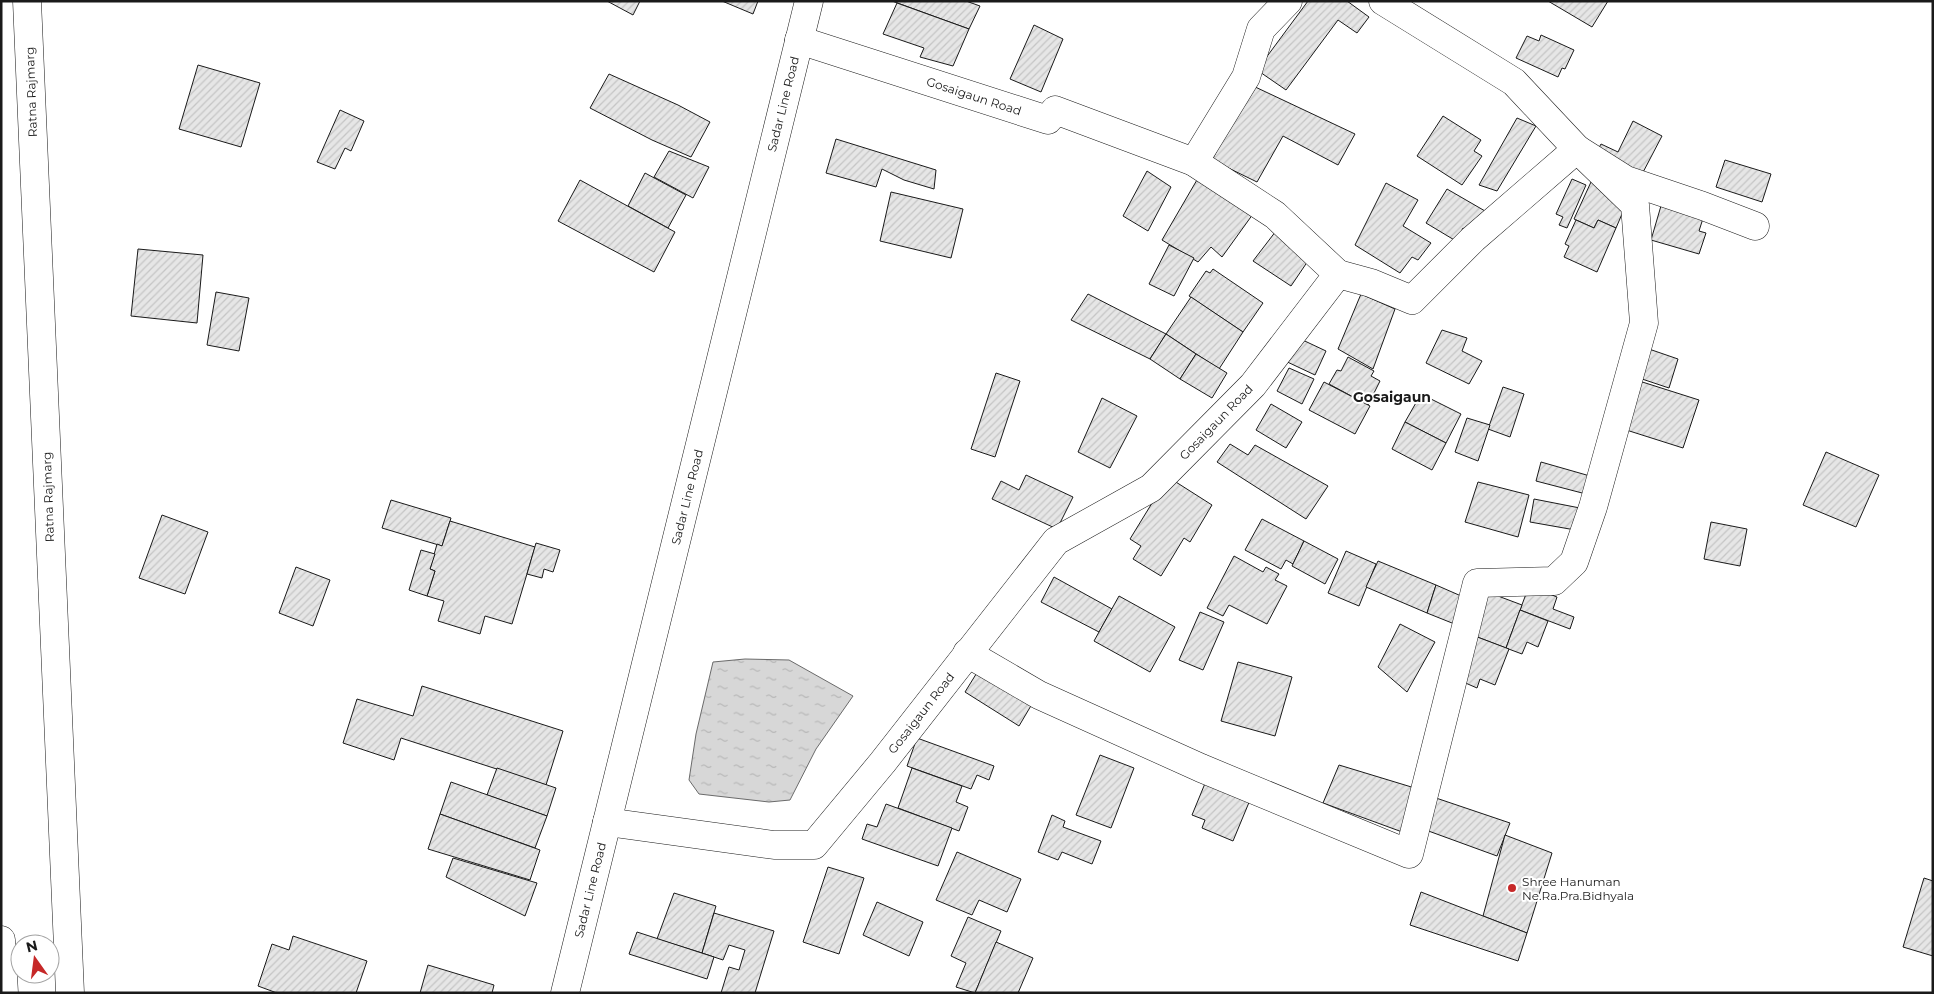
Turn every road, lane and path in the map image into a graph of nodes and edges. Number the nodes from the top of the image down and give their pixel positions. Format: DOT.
graph roads {
  1 [pos="27,1"];
  2 [pos="808,1"];
  3 [pos="1288,1"];
  4 [pos="1383,1"];
  5 [pos="799,40"];
  6 [pos="1577,149"];
  7 [pos="1194,162"];
  8 [pos="1755,226"];
  9 [pos="1338,274"];
  10 [pos="967,653"];
  11 [pos="607,822"];
  12 [pos="1,940"];
  13 [pos="4,993"];
  14 [pos="70,993"];
  15 [pos="565,993"];
  1 -- 14 [label="main road, Ratna Rajmarg"];
  2 -- 5 [label="main road, Sadar Line Road"];
  3 -- 7 [label="main road"];
  4 -- 6 [label="main road"];
  5 -- 7 [label="main road, Gosaigaun Road"];
  5 -- 11 [label="main road, Sadar Line Road"];
  6 -- 8 [label="main road"];
  6 -- 9 [label="main road"];
  6 -- 10 [label="main road"];
  7 -- 9 [label="main road, Gosaigaun Road"];
  9 -- 10 [label="main road, Gosaigaun Road"];
  10 -- 11 [label="main road, Gosaigaun Road"];
  11 -- 15 [label="main road, Sadar Line Road"];
  12 -- 13 [label="main road"];
}
